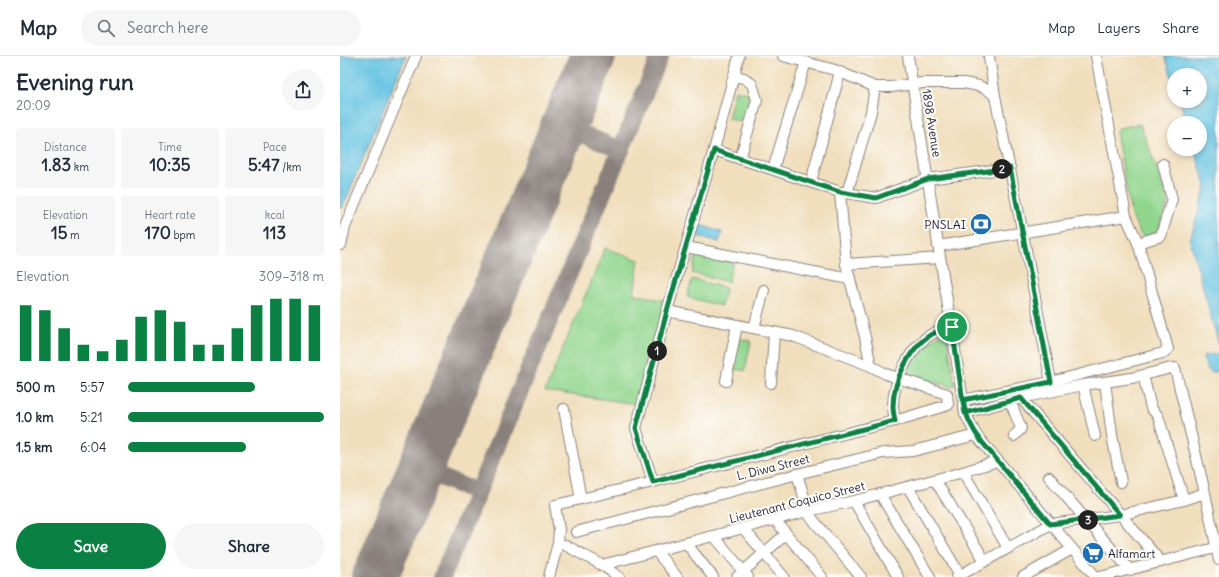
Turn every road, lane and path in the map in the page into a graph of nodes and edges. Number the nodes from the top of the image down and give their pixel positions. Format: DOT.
graph roads {
  1 [pos="416,56"];
  2 [pos="739,56"];
  3 [pos="908,56"];
  4 [pos="988,56"];
  5 [pos="1096,56"];
  6 [pos="787,57"];
  7 [pos="806,62"];
  8 [pos="840,72"];
  9 [pos="734,76"];
  10 [pos="913,84"];
  11 [pos="875,87"];
  12 [pos="995,96"];
  13 [pos="714,150"];
  14 [pos="740,159"];
  15 [pos="1163,164"];
  16 [pos="1010,168"];
  17 [pos="773,169"];
  18 [pos="928,179"];
  19 [pos="811,182"];
  20 [pos="844,192"];
  21 [pos="1126,216"];
  22 [pos="1023,234"];
  23 [pos="1138,243"];
  24 [pos="341,245"];
  25 [pos="938,246"];
  26 [pos="686,247"];
  27 [pos="940,258"];
  28 [pos="846,264"];
  29 [pos="850,279"];
  30 [pos="764,290"];
  31 [pos="667,311"];
  32 [pos="737,325"];
  33 [pos="952,327"];
  34 [pos="754,328"];
  35 [pos="774,332"];
  36 [pos="871,366"];
  37 [pos="1143,375"];
  38 [pos="899,378"];
  39 [pos="726,381"];
  40 [pos="1051,382"];
  41 [pos="1105,382"];
  42 [pos="771,383"];
  43 [pos="1083,385"];
  44 [pos="1021,398"];
  45 [pos="1010,400"];
  46 [pos="964,407"];
  47 [pos="564,410"];
  48 [pos="895,421"];
  49 [pos="976,435"];
  50 [pos="1014,436"];
  51 [pos="1095,436"];
  52 [pos="997,461"];
  53 [pos="963,472"];
  54 [pos="797,474"];
  55 [pos="1049,477"];
  56 [pos="935,480"];
  57 [pos="653,482"];
  58 [pos="1121,482"];
  59 [pos="908,487"];
  60 [pos="1205,493"];
  61 [pos="880,494"];
  62 [pos="581,499"];
  63 [pos="1184,500"];
  64 [pos="854,501"];
  65 [pos="808,511"];
  66 [pos="1120,515"];
  67 [pos="774,520"];
  68 [pos="1087,520"];
  69 [pos="1050,524"];
  70 [pos="743,528"];
  71 [pos="576,532"];
  72 [pos="786,534"];
  73 [pos="714,536"];
  74 [pos="686,543"];
  75 [pos="565,545"];
  76 [pos="1008,548"];
  77 [pos="1215,548"];
  78 [pos="1072,549"];
  79 [pos="656,551"];
  80 [pos="764,554"];
  81 [pos="1219,560"];
  82 [pos="984,561"];
  83 [pos="1161,562"];
  84 [pos="602,565"];
  85 [pos="1130,570"];
  86 [pos="743,575"];
  87 [pos="959,576"];
  88 [pos="549,577"];
  89 [pos="619,577"];
  90 [pos="677,577"];
  91 [pos="713,577"];
  92 [pos="784,577"];
  93 [pos="822,577"];
  94 [pos="861,577"];
  95 [pos="898,577"];
  96 [pos="930,577"];
  97 [pos="1023,577"];
  98 [pos="1096,577"];
  99 [pos="1100,577"];
  1 -- 24 [label="street"];
  2 -- 9 [label="street"];
  3 -- 10 [label="street, 1898 Avenue"];
  4 -- 12 [label="street"];
  5 -- 21 [label="street"];
  6 -- 7 [label="street"];
  7 -- 8 [label="street"];
  7 -- 17 [label="street"];
  8 -- 11 [label="street"];
  8 -- 19 [label="street"];
  9 -- 13 [label="street"];
  9 -- 14 [label="street"];
  10 -- 11 [label="street"];
  10 -- 12 [label="street"];
  10 -- 18 [label="street, 1898 Avenue"];
  11 -- 20 [label="street"];
  12 -- 16 [label="street"];
  13 -- 14 [label="street"];
  13 -- 26 [label="street"];
  14 -- 17 [label="street"];
  15 -- 23 [label="street"];
  16 -- 18 [label="street"];
  16 -- 22 [label="street"];
  17 -- 19 [label="street"];
  18 -- 20 [label="street"];
  18 -- 25 [label="street, 1898 Avenue"];
  19 -- 20 [label="street"];
  20 -- 28 [label="street"];
  21 -- 22 [label="street"];
  21 -- 23 [label="street"];
  22 -- 25 [label="street"];
  22 -- 40 [label="street"];
  23 -- 40 [label="street"];
  25 -- 27 [label="street, 1898 Avenue"];
  26 -- 29 [label="street"];
  26 -- 31 [label="street"];
  27 -- 28 [label="street"];
  27 -- 33 [label="street, 1898 Avenue"];
  28 -- 29 [label="street"];
  29 -- 36 [label="street"];
  30 -- 34 [label="street"];
  31 -- 32 [label="street"];
  31 -- 57 [label="street"];
  32 -- 34 [label="street"];
  32 -- 39 [label="street"];
  33 -- 38 [label="street"];
  33 -- 46 [label="street, 1898 Avenue"];
  34 -- 35 [label="street"];
  35 -- 36 [label="street"];
  35 -- 42 [label="street"];
  36 -- 38 [label="street"];
  37 -- 41 [label="street"];
  37 -- 60 [label="street"];
  37 -- 63 [label="street"];
  38 -- 48 [label="street"];
  38 -- 48 [label="street"];
  40 -- 46 [label="street"];
  41 -- 43 [label="street"];
  41 -- 58 [label="street"];
  43 -- 44 [label="street"];
  43 -- 51 [label="street"];
  44 -- 45 [label="street"];
  44 -- 66 [label="street"];
  45 -- 46 [label="street"];
  45 -- 50 [label="street"];
  46 -- 49 [label="street, 1898 Avenue"];
  47 -- 62 [label="street"];
  48 -- 57 [label="street"];
  49 -- 52 [label="street, 1898 Avenue"];
  49 -- 54 [label="street, L. Diwa Street"];
  52 -- 53 [label="street, Lieutenant Coquico Street"];
  52 -- 69 [label="street, 1898 Avenue"];
  53 -- 56 [label="street, Lieutenant Coquico Street"];
  53 -- 76 [label="street"];
  54 -- 65 [label="street"];
  54 -- 71 [label="street, L. Diwa Street"];
  55 -- 68 [label="street"];
  56 -- 59 [label="street, Lieutenant Coquico Street"];
  56 -- 82 [label="street"];
  57 -- 62 [label="street"];
  59 -- 61 [label="street, Lieutenant Coquico Street"];
  59 -- 87 [label="street"];
  60 -- 63 [label="street"];
  60 -- 77 [label="street"];
  61 -- 64 [label="street, Lieutenant Coquico Street"];
  61 -- 96 [label="street"];
  62 -- 88 [label="street"];
  63 -- 66 [label="street"];
  64 -- 65 [label="street, Lieutenant Coquico Street"];
  64 -- 95 [label="street"];
  65 -- 67 [label="street, Lieutenant Coquico Street"];
  65 -- 94 [label="street"];
  66 -- 68 [label="street"];
  66 -- 83 [label="street"];
  67 -- 70 [label="street, Lieutenant Coquico Street"];
  67 -- 72 [label="street"];
  68 -- 69 [label="street"];
  68 -- 85 [label="street"];
  69 -- 76 [label="street"];
  69 -- 78 [label="street, 1898 Avenue"];
  70 -- 73 [label="street, Lieutenant Coquico Street"];
  70 -- 80 [label="street"];
  72 -- 80 [label="street"];
  72 -- 93 [label="street"];
  73 -- 74 [label="street, Lieutenant Coquico Street"];
  73 -- 86 [label="street"];
  74 -- 79 [label="street, Lieutenant Coquico Street"];
  74 -- 91 [label="street"];
  75 -- 84 [label="street"];
  76 -- 82 [label="street"];
  77 -- 81 [label="street"];
  77 -- 83 [label="street"];
  78 -- 97 [label="street"];
  78 -- 98 [label="street, 1898 Avenue"];
  79 -- 84 [label="street, Lieutenant Coquico Street"];
  79 -- 90 [label="street"];
  80 -- 86 [label="street"];
  80 -- 92 [label="street"];
  82 -- 87 [label="street"];
  83 -- 85 [label="street"];
  84 -- 89 [label="street"];
  85 -- 99 [label="street"];
}
